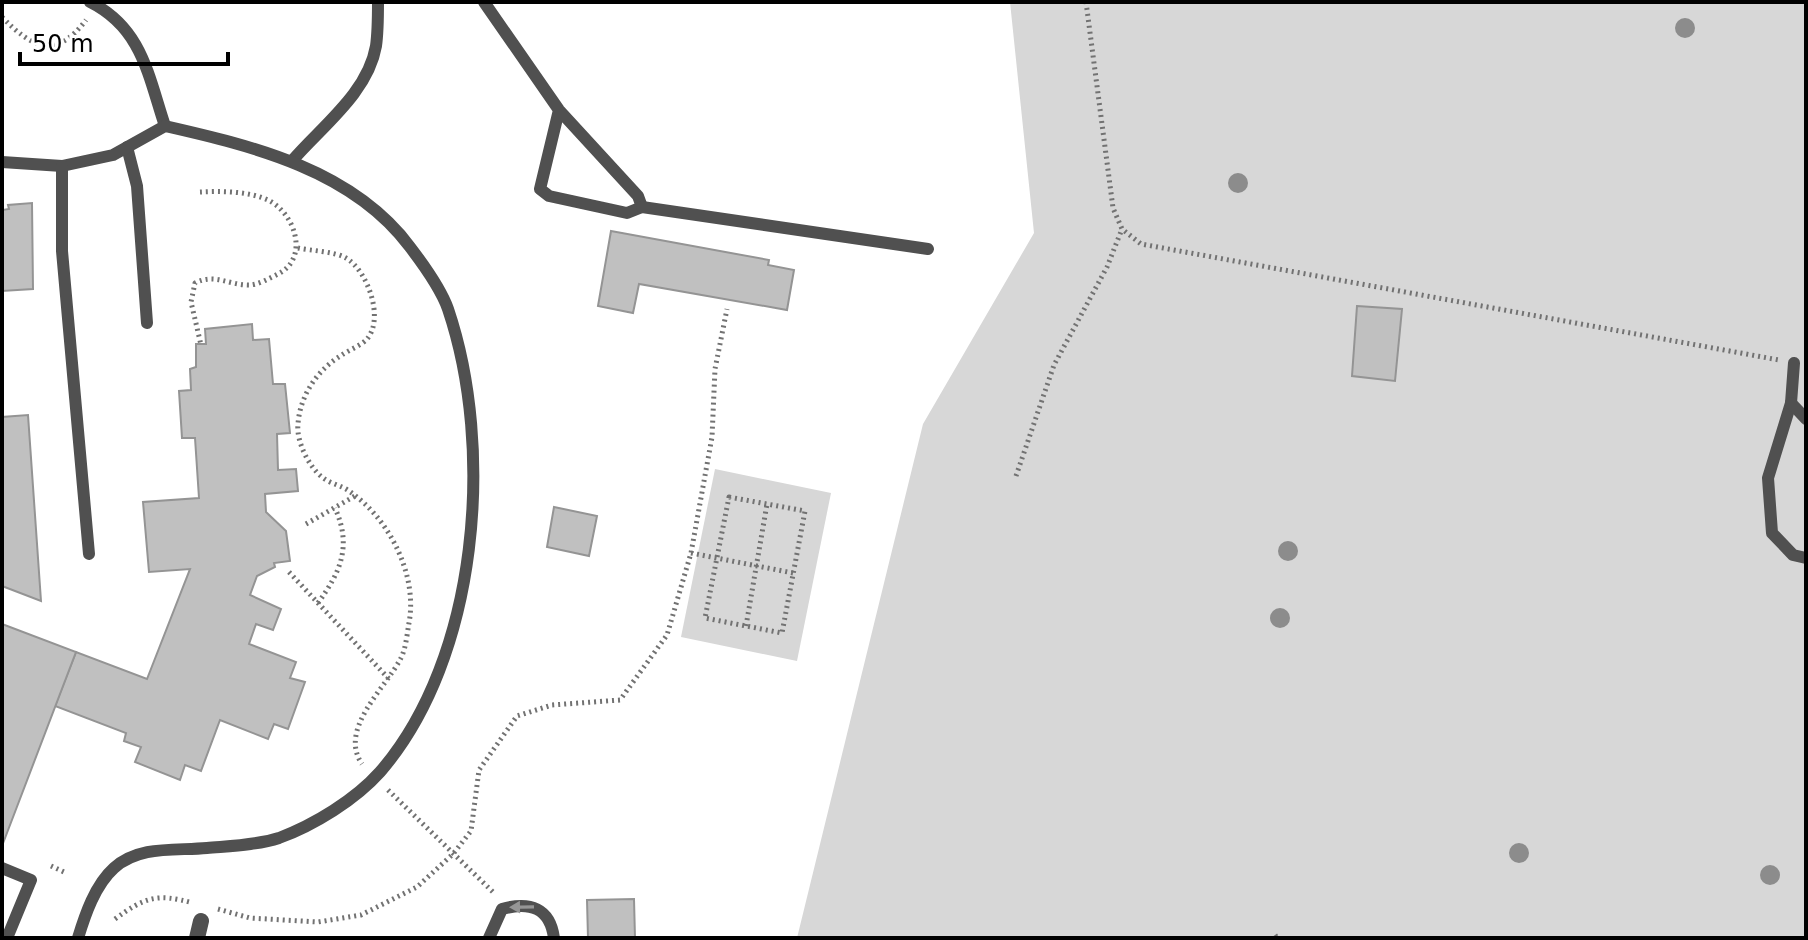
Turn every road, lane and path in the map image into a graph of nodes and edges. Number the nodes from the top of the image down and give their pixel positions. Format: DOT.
graph roads {
  1 [pos="90,2"];
  2 [pos="378,2"];
  3 [pos="484,2"];
  4 [pos="1086,2"];
  5 [pos="2,17"];
  6 [pos="87,20"];
  7 [pos="559,110"];
  8 [pos="165,126"];
  9 [pos="127,147"];
  10 [pos="292,161"];
  11 [pos="2,162"];
  12 [pos="62,166"];
  13 [pos="200,192"];
  14 [pos="642,207"];
  15 [pos="1122,229"];
  16 [pos="298,248"];
  17 [pos="928,249"];
  18 [pos="727,309"];
  19 [pos="147,323"];
  20 [pos="201,345"];
  21 [pos="1794,363"];
  22 [pos="1791,403"];
  23 [pos="1806,419"];
  24 [pos="1016,476"];
  25 [pos="355,496"];
  26 [pos="767,504"];
  27 [pos="335,508"];
  28 [pos="306,524"];
  29 [pos="691,553"];
  30 [pos="89,554"];
  31 [pos="717,558"];
  32 [pos="1806,558"];
  33 [pos="756,566"];
  34 [pos="289,572"];
  35 [pos="793,573"];
  36 [pos="318,603"];
  37 [pos="746,626"];
  38 [pos="389,679"];
  39 [pos="362,764"];
  40 [pos="384,786"];
  41 [pos="453,854"];
  42 [pos="51,866"];
  43 [pos="2,868"];
  44 [pos="64,872"];
  45 [pos="502,909"];
  46 [pos="115,919"];
  47 [pos="7,938"];
  48 [pos="78,938"];
  49 [pos="489,938"];
  50 [pos="554,938"];
  1 -- 8 [label="lane"];
  2 -- 10 [label="lane"];
  3 -- 7 [label="lane"];
  4 -- 15 [label="path"];
  5 -- 6 [label="path"];
  7 -- 14 [label="lane"];
  7 -- 14 [label="lane"];
  8 -- 9 [label="lane"];
  8 -- 10 [label="lane"];
  9 -- 12 [label="lane"];
  9 -- 19 [label="lane"];
  10 -- 48 [label="lane"];
  11 -- 12 [label="lane"];
  12 -- 30 [label="lane"];
  13 -- 16 [label="path"];
  14 -- 17 [label="lane"];
  15 -- 21 [label="path"];
  15 -- 24 [label="path"];
  16 -- 20 [label="path"];
  16 -- 25 [label="path"];
  18 -- 29 [label="path"];
  21 -- 22 [label="lane"];
  22 -- 23 [label="lane"];
  22 -- 32 [label="lane"];
  25 -- 27 [label="path"];
  25 -- 38 [label="path"];
  26 -- 31 [label="path"];
  26 -- 33 [label="path"];
  26 -- 35 [label="path"];
  27 -- 28 [label="path"];
  27 -- 36 [label="path"];
  29 -- 31 [label="path"];
  29 -- 41 [label="path"];
  31 -- 33 [label="path"];
  31 -- 37 [label="path"];
  33 -- 35 [label="path"];
  33 -- 37 [label="path"];
  34 -- 36 [label="path"];
  35 -- 37 [label="path"];
  36 -- 38 [label="path"];
  38 -- 39 [label="path"];
  40 -- 41 [label="path"];
  41 -- 45 [label="path"];
  41 -- 46 [label="path"];
  42 -- 44 [label="path"];
  43 -- 47 [label="lane"];
  45 -- 49 [label="lane"];
  50 -- 45 [label="lane, one-way"];
}
